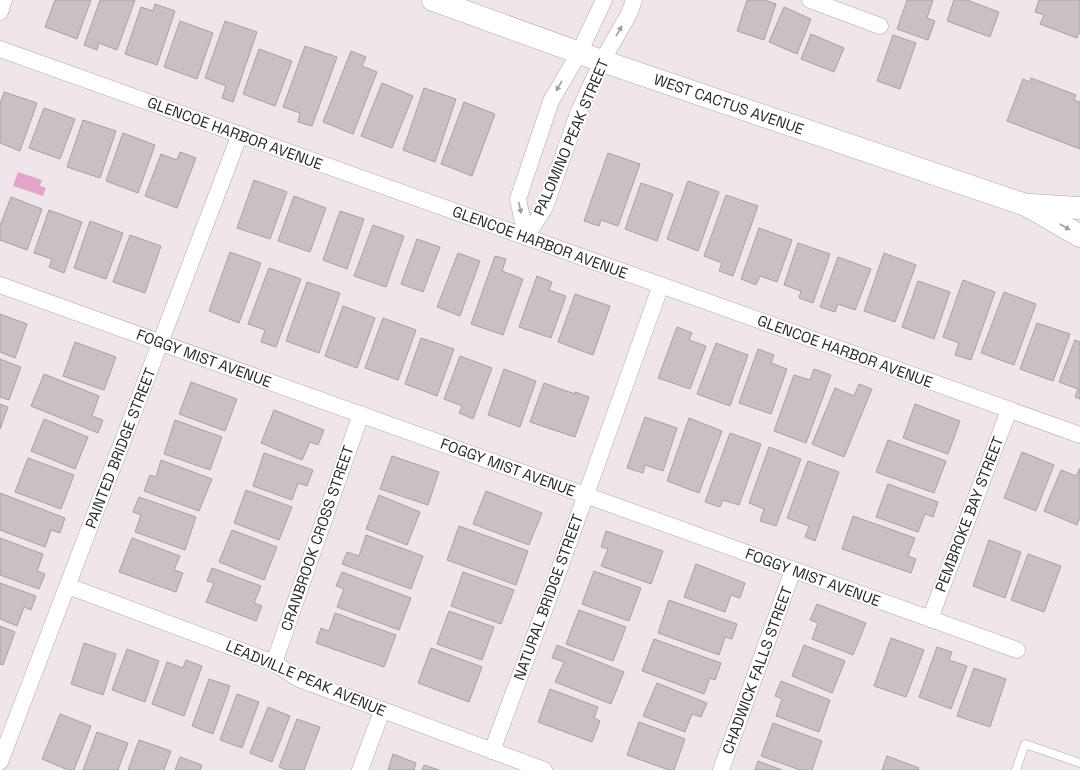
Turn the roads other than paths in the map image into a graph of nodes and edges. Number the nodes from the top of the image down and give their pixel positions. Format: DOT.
graph roads {
  1 [pos="4,0"];
  2 [pos="433,0"];
  3 [pos="604,0"];
  4 [pos="634,0"];
  5 [pos="810,0"];
  6 [pos="0,12"];
  7 [pos="880,26"];
  8 [pos="0,49"];
  9 [pos="579,53"];
  10 [pos="602,61"];
  11 [pos="240,134"];
  12 [pos="1026,205"];
  13 [pos="1080,208"];
  14 [pos="1080,236"];
  15 [pos="526,237"];
  16 [pos="0,285"];
  17 [pos="660,285"];
  18 [pos="161,342"];
  19 [pos="1009,410"];
  20 [pos="361,414"];
  21 [pos="1080,435"];
  22 [pos="585,495"];
  23 [pos="793,570"];
  24 [pos="68,586"];
  25 [pos="930,619"];
  26 [pos="1016,650"];
  27 [pos="274,663"];
  28 [pos="382,710"];
  29 [pos="492,751"];
  30 [pos="0,762"];
  31 [pos="1080,764"];
  32 [pos="360,770"];
  33 [pos="544,770"];
  34 [pos="721,770"];
  35 [pos="1016,770"];
  1 -- 6 [label="street"];
  2 -- 9 [label="main road, WEST CACTUS AVENUE"];
  3 -- 9 [label="street, PALOMINO PEAK STREET"];
  10 -- 4 [label="street, PALOMINO PEAK STREET, one-way"];
  5 -- 7 [label="street"];
  8 -- 11 [label="street, GLENCOE HARBOR AVENUE"];
  9 -- 10 [label="main road, WEST CACTUS AVENUE"];
  9 -- 15 [label="street, PALOMINO PEAK STREET, one-way"];
  10 -- 12 [label="main road, WEST CACTUS AVENUE"];
  10 -- 15 [label="street, PALOMINO PEAK STREET"];
  11 -- 15 [label="street, GLENCOE HARBOR AVENUE"];
  11 -- 18 [label="street, PAINTED BRIDGE STREET"];
  12 -- 13 [label="main road, WEST CACTUS AVENUE"];
  12 -- 14 [label="main road, WEST CACTUS AVENUE, one-way"];
  15 -- 17 [label="street, GLENCOE HARBOR AVENUE"];
  16 -- 18 [label="street, FOGGY MIST AVENUE"];
  17 -- 19 [label="street, GLENCOE HARBOR AVENUE"];
  17 -- 22 [label="street, NATURAL BRIDGE STREET"];
  18 -- 20 [label="street, FOGGY MIST AVENUE"];
  18 -- 24 [label="street, PAINTED BRIDGE STREET"];
  19 -- 21 [label="street, GLENCOE HARBOR AVENUE"];
  19 -- 25 [label="street, PEMBROKE BAY STREET"];
  20 -- 22 [label="street, FOGGY MIST AVENUE"];
  20 -- 27 [label="street, CRANBROOK CROSS STREET"];
  22 -- 23 [label="street, FOGGY MIST AVENUE"];
  22 -- 29 [label="street, NATURAL BRIDGE STREET"];
  23 -- 25 [label="street, FOGGY MIST AVENUE"];
  23 -- 34 [label="street, CHADWICK FALLS STREET"];
  24 -- 27 [label="street, LEADVILLE PEAK AVENUE"];
  24 -- 30 [label="street, PAINTED BRIDGE STREET"];
  25 -- 26 [label="street, FOGGY MIST AVENUE"];
  27 -- 28 [label="street, LEADVILLE PEAK AVENUE"];
  28 -- 29 [label="street, LEADVILLE PEAK AVENUE"];
  28 -- 32 [label="street"];
  29 -- 33 [label="street, LEADVILLE PEAK AVENUE"];
  31 -- 35 [label="lane"];
}
